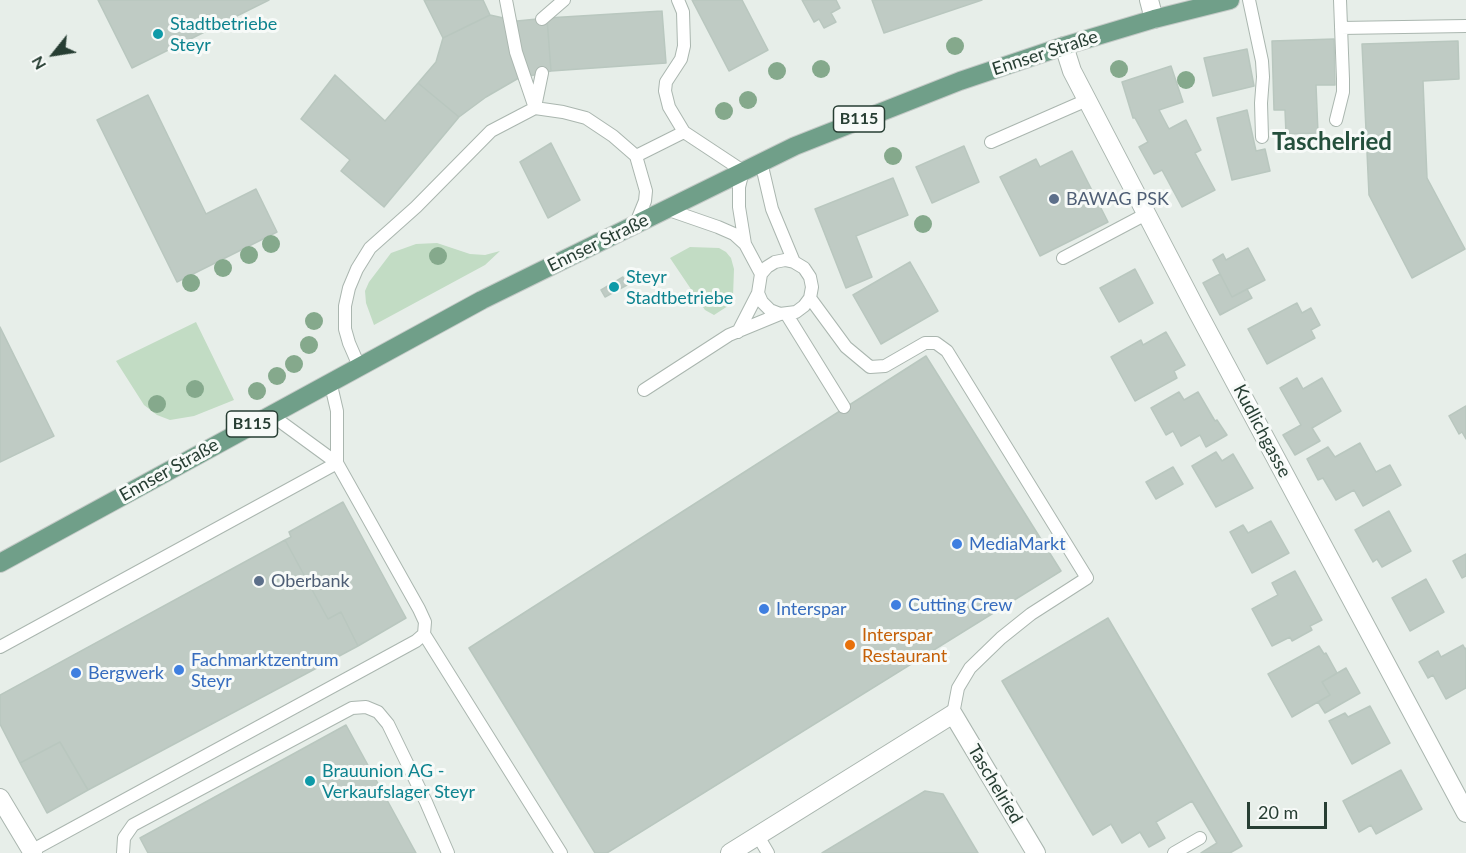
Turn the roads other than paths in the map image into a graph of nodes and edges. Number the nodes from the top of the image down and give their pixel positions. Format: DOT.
graph roads {
  1 [pos="506,0"];
  2 [pos="564,0"];
  3 [pos="678,0"];
  4 [pos="1149,0"];
  5 [pos="1230,0"];
  6 [pos="1249,0"];
  7 [pos="1340,0"];
  8 [pos="542,19"];
  9 [pos="1154,19"];
  10 [pos="1466,26"];
  11 [pos="1341,28"];
  12 [pos="1064,46"];
  13 [pos="542,73"];
  14 [pos="1087,100"];
  15 [pos="535,108"];
  16 [pos="1336,120"];
  17 [pos="684,132"];
  18 [pos="1262,137"];
  19 [pos="991,142"];
  20 [pos="636,156"];
  21 [pos="761,162"];
  22 [pos="743,171"];
  23 [pos="666,209"];
  24 [pos="1148,213"];
  25 [pos="636,223"];
  26 [pos="745,244"];
  27 [pos="1063,258"];
  28 [pos="794,262"];
  29 [pos="761,274"];
  30 [pos="758,292"];
  31 [pos="810,298"];
  32 [pos="783,314"];
  33 [pos="738,332"];
  34 [pos="359,366"];
  35 [pos="330,381"];
  36 [pos="644,390"];
  37 [pos="844,407"];
  38 [pos="270,414"];
  39 [pos="337,463"];
  40 [pos="0,563"];
  41 [pos="424,634"];
  42 [pos="0,647"];
  43 [pos="953,714"];
  44 [pos="0,798"];
  45 [pos="1466,813"];
  46 [pos="758,836"];
  47 [pos="1200,838"];
  48 [pos="32,852"];
  49 [pos="123,853"];
  50 [pos="448,853"];
  51 [pos="561,853"];
  52 [pos="730,853"];
  53 [pos="768,853"];
  54 [pos="1036,853"];
  55 [pos="1174,853"];
  1 -- 15 [label="lane"];
  2 -- 8 [label="lane"];
  3 -- 17 [label="lane"];
  4 -- 9 [label="street"];
  5 -- 9 [label="main road, Ennser Straße / B115"];
  6 -- 18 [label="lane"];
  7 -- 11 [label="lane"];
  9 -- 12 [label="main road, Ennser Straße / B115"];
  10 -- 11 [label="lane"];
  11 -- 16 [label="lane"];
  12 -- 14 [label="street, Kudlichgasse"];
  12 -- 21 [label="main road, Ennser Straße / B115"];
  13 -- 15 [label="lane"];
  14 -- 19 [label="lane"];
  14 -- 24 [label="street, Kudlichgasse"];
  15 -- 20 [label="lane"];
  15 -- 34 [label="lane"];
  17 -- 20 [label="lane"];
  17 -- 22 [label="lane"];
  20 -- 25 [label="lane"];
  21 -- 22 [label="main road, Ennser Straße / B115"];
  21 -- 28 [label="lane"];
  22 -- 23 [label="main road, Ennser Straße / B115"];
  22 -- 26 [label="lane"];
  23 -- 25 [label="main road, Ennser Straße / B115"];
  23 -- 26 [label="lane"];
  24 -- 27 [label="lane"];
  24 -- 45 [label="street, Kudlichgasse"];
  25 -- 34 [label="main road, Ennser Straße / B115"];
  26 -- 29 [label="lane"];
  28 -- 29 [label="lane"];
  28 -- 31 [label="lane"];
  29 -- 30 [label="lane"];
  30 -- 32 [label="lane"];
  30 -- 33 [label="lane"];
  31 -- 32 [label="lane"];
  31 -- 43 [label="lane"];
  32 -- 33 [label="lane"];
  32 -- 37 [label="lane"];
  33 -- 36 [label="lane"];
  34 -- 35 [label="main road, Ennser Straße / B115"];
  35 -- 38 [label="main road, Ennser Straße / B115"];
  35 -- 39 [label="lane"];
  38 -- 39 [label="lane"];
  38 -- 40 [label="main road, Ennser Straße / B115"];
  39 -- 41 [label="lane"];
  39 -- 42 [label="lane"];
  41 -- 48 [label="lane"];
  41 -- 51 [label="lane"];
  43 -- 46 [label="street"];
  43 -- 54 [label="street, Taschelried"];
  44 -- 48 [label="street"];
  46 -- 52 [label="street"];
  46 -- 53 [label="lane"];
  47 -- 55 [label="lane"];
  49 -- 50 [label="lane"];
}
